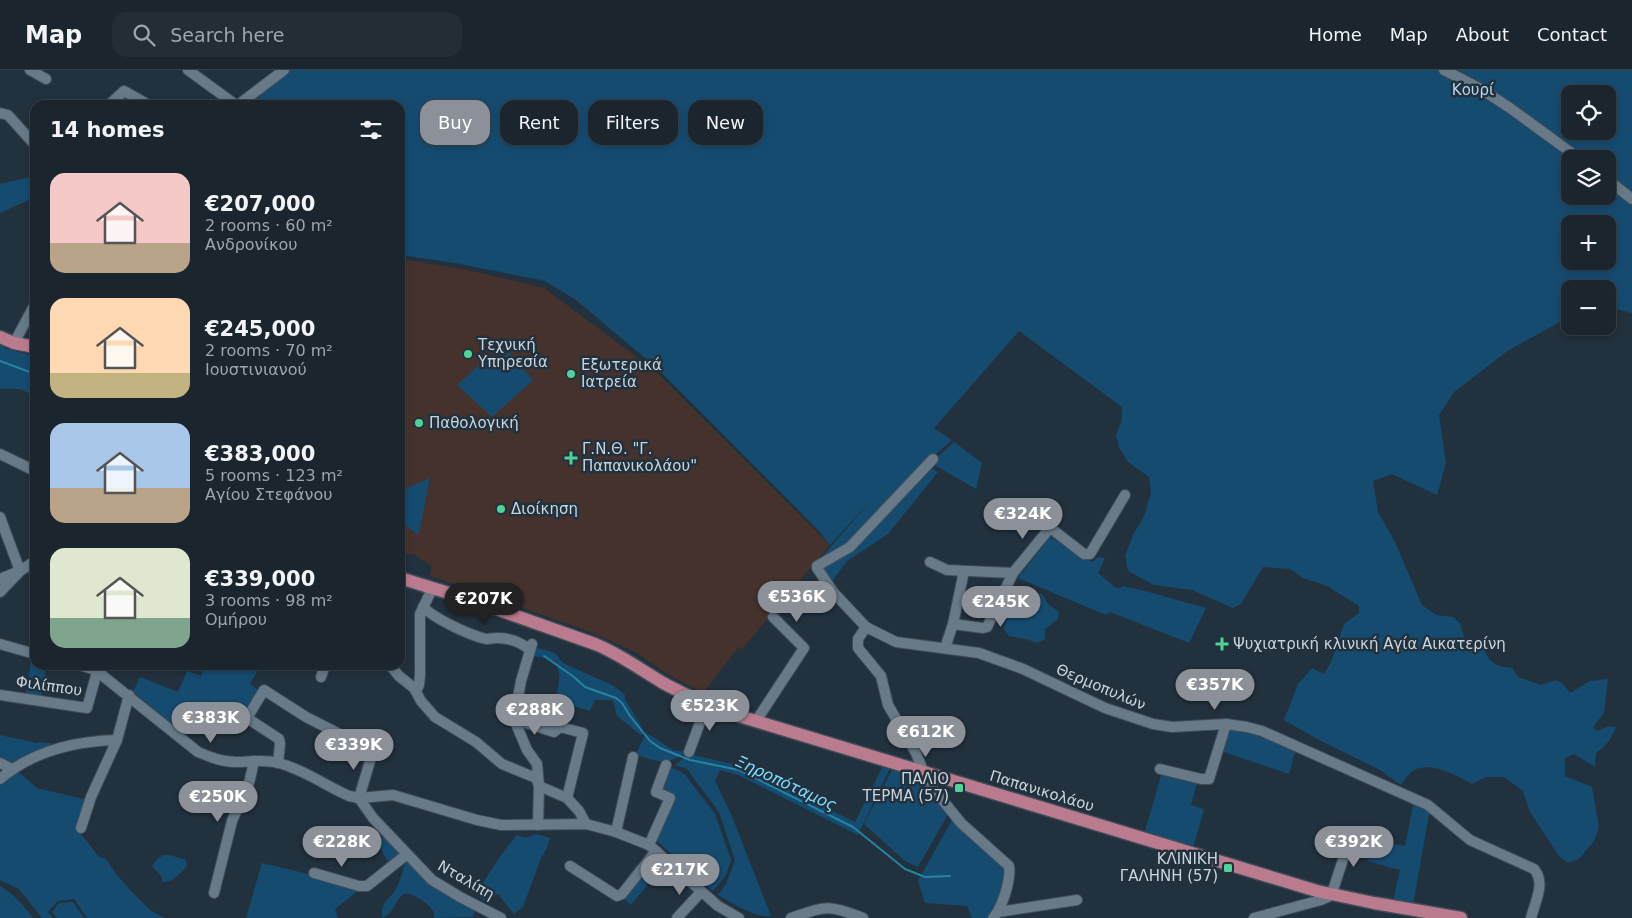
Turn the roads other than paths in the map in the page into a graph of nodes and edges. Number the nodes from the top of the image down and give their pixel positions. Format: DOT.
graph roads {
  1 [pos="30,70"];
  2 [pos="188,70"];
  3 [pos="284,70"];
  4 [pos="1444,70"];
  5 [pos="46,79"];
  6 [pos="114,100"];
  7 [pos="140,100"];
  8 [pos="230,100"];
  9 [pos="244,100"];
  10 [pos="0,113"];
  11 [pos="30,139"];
  12 [pos="1568,150"];
  13 [pos="1616,186"];
  14 [pos="1632,199"];
  15 [pos="30,313"];
  16 [pos="0,337"];
  17 [pos="14,343"];
  18 [pos="30,346"];
  19 [pos="0,454"];
  20 [pos="933,459"];
  21 [pos="30,469"];
  22 [pos="1125,495"];
  23 [pos="0,517"];
  24 [pos="930,562"];
  25 [pos="30,564"];
  26 [pos="20,571"];
  27 [pos="964,571"];
  28 [pos="1013,573"];
  29 [pos="0,579"];
  30 [pos="405,580"];
  31 [pos="432,589"];
  32 [pos="0,592"];
  33 [pos="423,607"];
  34 [pos="772,617"];
  35 [pos="953,624"];
  36 [pos="866,627"];
  37 [pos="0,644"];
  38 [pos="945,648"];
  39 [pos="30,653"];
  40 [pos="100,670"];
  41 [pos="323,670"];
  42 [pos="394,670"];
  43 [pos="321,677"];
  44 [pos="416,691"];
  45 [pos="0,694"];
  46 [pos="128,695"];
  47 [pos="707,704"];
  48 [pos="514,719"];
  49 [pos="756,721"];
  50 [pos="1226,724"];
  51 [pos="117,740"];
  52 [pos="689,752"];
  53 [pos="633,757"];
  54 [pos="254,761"];
  55 [pos="0,763"];
  56 [pos="278,763"];
  57 [pos="666,765"];
  58 [pos="12,769"];
  59 [pos="1160,769"];
  60 [pos="922,772"];
  61 [pos="0,779"];
  62 [pos="539,786"];
  63 [pos="359,798"];
  64 [pos="567,798"];
  65 [pos="586,824"];
  66 [pos="538,825"];
  67 [pos="81,828"];
  68 [pos="616,832"];
  69 [pos="1352,832"];
  70 [pos="653,848"];
  71 [pos="406,854"];
  72 [pos="570,866"];
  73 [pos="314,873"];
  74 [pos="701,892"];
  75 [pos="214,893"];
  76 [pos="1331,894"];
  77 [pos="1077,900"];
  78 [pos="996,915"];
  79 [pos="501,918"];
  80 [pos="677,918"];
  81 [pos="739,918"];
  82 [pos="791,918"];
  83 [pos="863,918"];
  84 [pos="1254,918"];
  85 [pos="1461,918"];
  86 [pos="1531,918"];
  1 -- 5 [label="street"];
  2 -- 8 [label="street"];
  3 -- 9 [label="street"];
  4 -- 12 [label="street"];
  6 -- 7 [label="street"];
  10 -- 11 [label="street"];
  13 -- 14 [label="street"];
  15 -- 17 [label="street"];
  16 -- 17 [label="main road"];
  17 -- 18 [label="main road"];
  19 -- 21 [label="street"];
  20 -- 36 [label="street, Θερμοπυλών"];
  22 -- 28 [label="street"];
  23 -- 26 [label="street"];
  24 -- 27 [label="street"];
  25 -- 26 [label="street"];
  26 -- 29 [label="street"];
  26 -- 32 [label="street"];
  27 -- 28 [label="street"];
  27 -- 35 [label="street"];
  28 -- 35 [label="street"];
  30 -- 31 [label="main road, Παπανικολάου"];
  31 -- 33 [label="street"];
  31 -- 47 [label="main road, Παπανικολάου"];
  33 -- 44 [label="street"];
  33 -- 48 [label="street"];
  34 -- 49 [label="street"];
  35 -- 38 [label="street"];
  36 -- 38 [label="street, Θερμοπυλών"];
  36 -- 60 [label="street"];
  37 -- 39 [label="street"];
  38 -- 50 [label="street, Θερμοπυλών"];
  40 -- 45 [label="street, Φιλίππου"];
  40 -- 46 [label="street"];
  41 -- 43 [label="street"];
  42 -- 44 [label="street"];
  44 -- 62 [label="street"];
  46 -- 51 [label="street"];
  46 -- 54 [label="street"];
  47 -- 49 [label="main road, Παπανικολάου"];
  47 -- 52 [label="street"];
  48 -- 62 [label="street"];
  48 -- 64 [label="street"];
  49 -- 60 [label="main road, Παπανικολάου"];
  50 -- 59 [label="street"];
  50 -- 86 [label="street, Θερμοπυλών"];
  51 -- 58 [label="street"];
  51 -- 67 [label="street"];
  53 -- 68 [label="street"];
  54 -- 56 [label="street"];
  54 -- 75 [label="street"];
  55 -- 58 [label="street"];
  56 -- 63 [label="street"];
  56 -- 63 [label="street"];
  57 -- 70 [label="street"];
  58 -- 61 [label="street"];
  60 -- 76 [label="main road, Παπανικολάου"];
  60 -- 78 [label="street"];
  62 -- 64 [label="street"];
  62 -- 66 [label="street"];
  63 -- 66 [label="street"];
  63 -- 71 [label="street, Νταλίπη"];
  64 -- 65 [label="street"];
  65 -- 66 [label="street"];
  65 -- 68 [label="street"];
  68 -- 70 [label="street"];
  69 -- 76 [label="street"];
  70 -- 72 [label="street"];
  70 -- 74 [label="street"];
  71 -- 73 [label="street"];
  71 -- 79 [label="street, Νταλίπη"];
  74 -- 80 [label="street"];
  74 -- 81 [label="street"];
  76 -- 84 [label="street"];
  76 -- 85 [label="main road, Παπανικολάου"];
  77 -- 78 [label="street"];
  82 -- 83 [label="street"];
}
